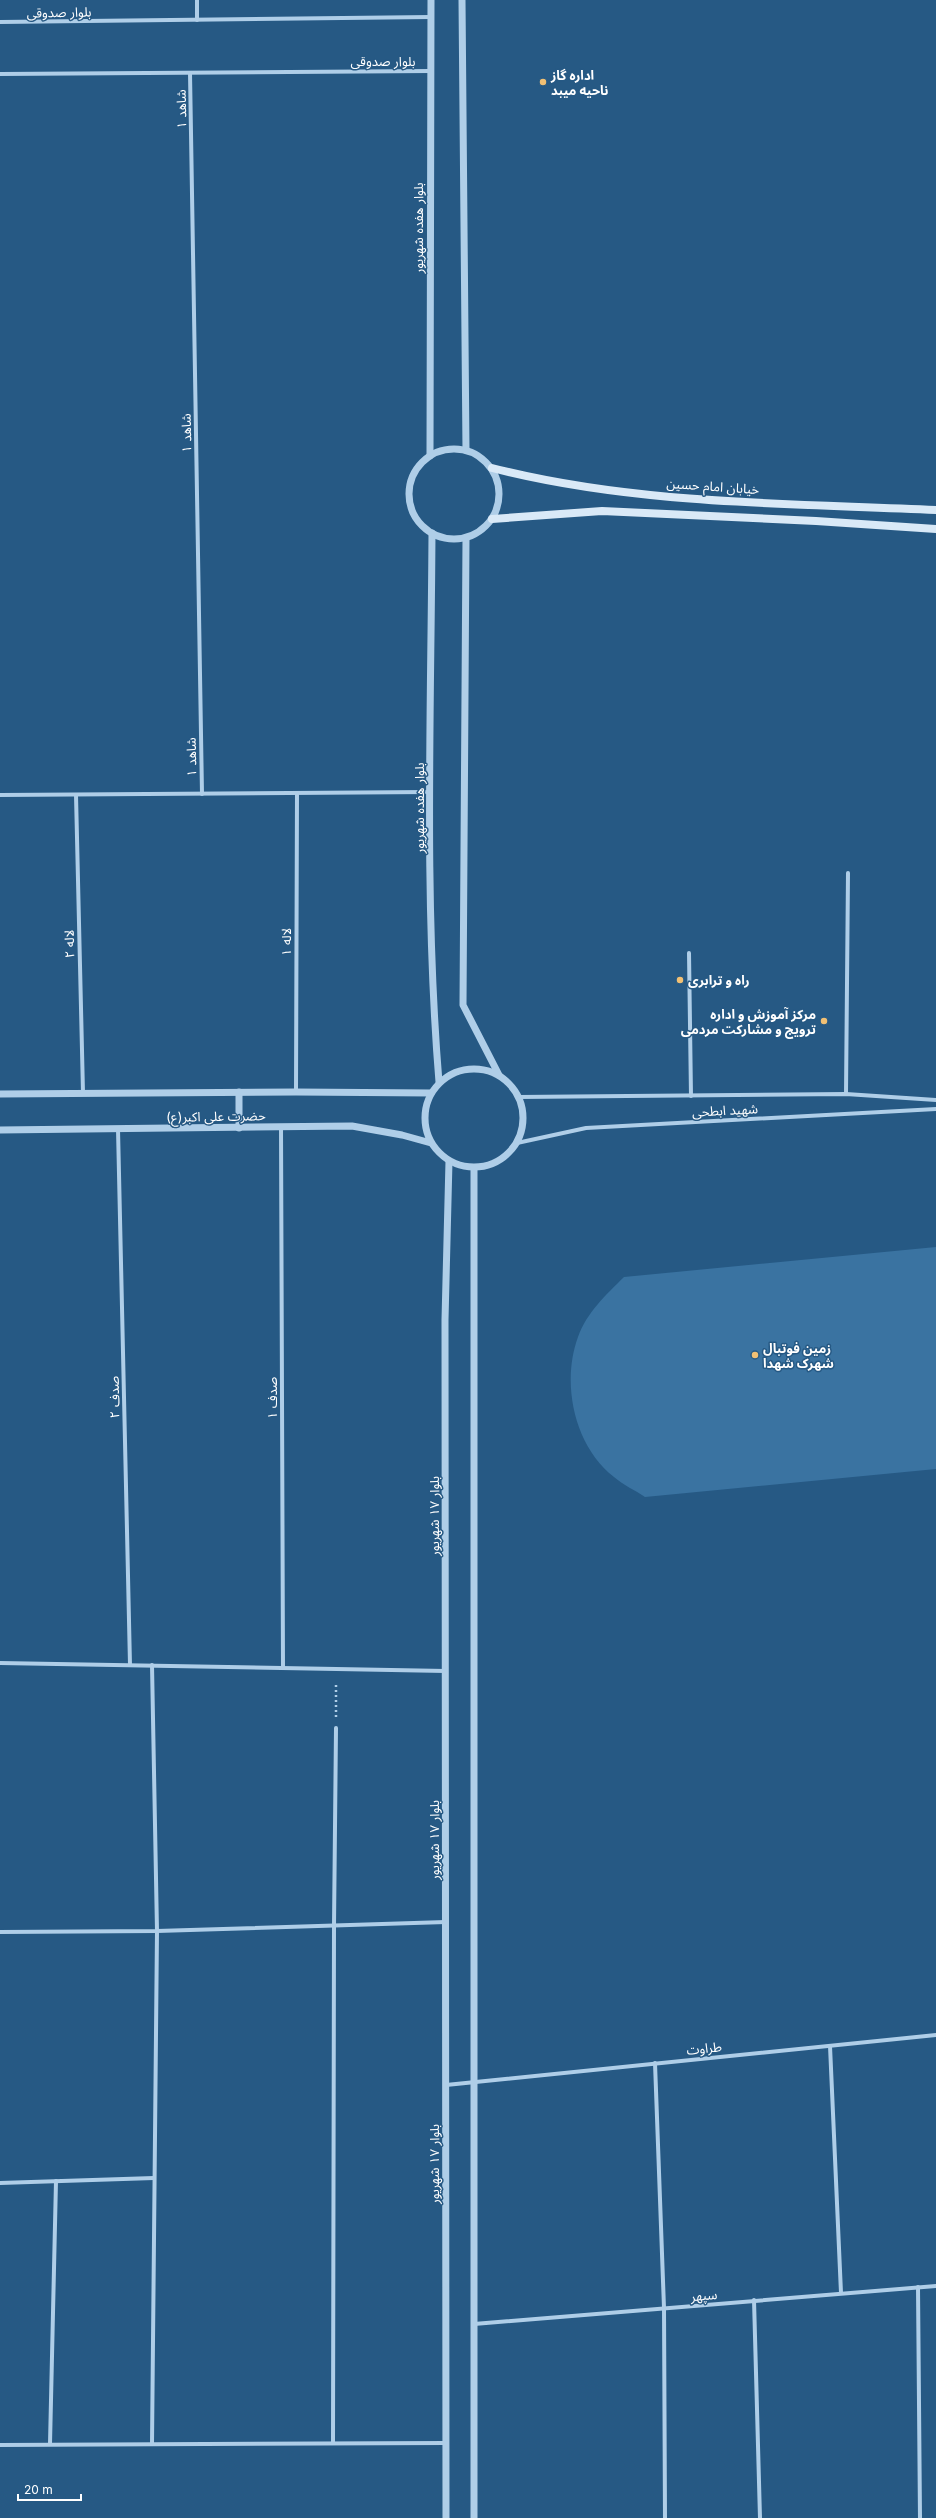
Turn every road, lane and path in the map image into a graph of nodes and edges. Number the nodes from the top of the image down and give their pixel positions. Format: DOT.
graph roads {
  1 [pos="197,0"];
  2 [pos="431,0"];
  3 [pos="462,0"];
  4 [pos="431,17"];
  5 [pos="197,20"];
  6 [pos="0,22"];
  7 [pos="431,71"];
  8 [pos="190,73"];
  9 [pos="0,74"];
  10 [pos="466,450"];
  11 [pos="430,456"];
  12 [pos="492,468"];
  13 [pos="936,510"];
  14 [pos="492,519"];
  15 [pos="936,530"];
  16 [pos="432,533"];
  17 [pos="466,538"];
  18 [pos="430,792"];
  19 [pos="297,793"];
  20 [pos="202,794"];
  21 [pos="0,795"];
  22 [pos="76,795"];
  23 [pos="848,873"];
  24 [pos="689,953"];
  25 [pos="499,1075"];
  26 [pos="439,1082"];
  27 [pos="239,1092"];
  28 [pos="296,1092"];
  29 [pos="82,1093"];
  30 [pos="431,1093"];
  31 [pos="0,1094"];
  32 [pos="846,1094"];
  33 [pos="518,1096"];
  34 [pos="691,1096"];
  35 [pos="936,1100"];
  36 [pos="936,1109"];
  37 [pos="281,1127"];
  38 [pos="239,1128"];
  39 [pos="118,1129"];
  40 [pos="0,1130"];
  41 [pos="431,1143"];
  42 [pos="517,1143"];
  43 [pos="449,1161"];
  44 [pos="474,1168"];
  45 [pos="0,1663"];
  46 [pos="130,1665"];
  47 [pos="152,1666"];
  48 [pos="283,1668"];
  49 [pos="336,1669"];
  50 [pos="446,1671"];
  51 [pos="336,1728"];
  52 [pos="446,1922"];
  53 [pos="334,1926"];
  54 [pos="157,1931"];
  55 [pos="0,1932"];
  56 [pos="936,2035"];
  57 [pos="830,2046"];
  58 [pos="655,2063"];
  59 [pos="474,2081"];
  60 [pos="446,2085"];
  61 [pos="154,2178"];
  62 [pos="56,2181"];
  63 [pos="0,2182"];
  64 [pos="936,2286"];
  65 [pos="918,2287"];
  66 [pos="842,2293"];
  67 [pos="754,2300"];
  68 [pos="664,2308"];
  69 [pos="474,2324"];
  70 [pos="333,2443"];
  71 [pos="446,2443"];
  72 [pos="50,2444"];
  73 [pos="152,2444"];
  74 [pos="0,2445"];
  75 [pos="446,2518"];
  76 [pos="474,2518"];
  77 [pos="665,2518"];
  78 [pos="760,2518"];
  79 [pos="920,2518"];
  1 -- 5 [label="street"];
  2 -- 4 [label="street, بلوار هفده شهریور"];
  3 -- 10 [label="street"];
  4 -- 5 [label="street, بلوار صدوقی"];
  4 -- 7 [label="street, بلوار هفده شهریور"];
  5 -- 6 [label="street, بلوار صدوقی"];
  7 -- 8 [label="street, بلوار صدوقی"];
  7 -- 11 [label="street, بلوار هفده شهریور"];
  8 -- 9 [label="street, بلوار صدوقی"];
  8 -- 20 [label="street, شاهد ۱"];
  10 -- 11 [label="street"];
  10 -- 12 [label="street"];
  11 -- 16 [label="street"];
  12 -- 13 [label="main road, خیابان امام حسین"];
  12 -- 14 [label="street"];
  14 -- 15 [label="main road"];
  14 -- 17 [label="street"];
  16 -- 17 [label="street"];
  16 -- 18 [label="street, بلوار هفده شهریور"];
  17 -- 25 [label="street"];
  18 -- 19 [label="street"];
  18 -- 26 [label="street, بلوار هفده شهریور"];
  19 -- 20 [label="street"];
  19 -- 28 [label="street, لاله ۱"];
  20 -- 22 [label="street"];
  21 -- 22 [label="street"];
  22 -- 29 [label="street, لاله ۲"];
  23 -- 32 [label="street"];
  24 -- 34 [label="street"];
  25 -- 26 [label="street"];
  25 -- 33 [label="street"];
  26 -- 30 [label="street"];
  27 -- 28 [label="street, حضرت علی اکبر(ع)"];
  27 -- 29 [label="street, حضرت علی اکبر(ع)"];
  27 -- 38 [label="street"];
  28 -- 30 [label="street, حضرت علی اکبر(ع)"];
  29 -- 31 [label="street, حضرت علی اکبر(ع)"];
  30 -- 41 [label="street"];
  32 -- 34 [label="street, شهید ابطحی"];
  32 -- 35 [label="street, شهید ابطحی"];
  33 -- 34 [label="street, شهید ابطحی"];
  33 -- 42 [label="street"];
  36 -- 42 [label="street, شهید ابطحی"];
  37 -- 38 [label="street, حضرت علی اکبر(ع)"];
  37 -- 41 [label="street, حضرت علی اکبر(ع)"];
  37 -- 48 [label="street, صدف ۱"];
  38 -- 39 [label="street, حضرت علی اکبر(ع)"];
  39 -- 40 [label="street, حضرت علی اکبر(ع)"];
  39 -- 46 [label="street, صدف ۲"];
  41 -- 43 [label="street"];
  42 -- 44 [label="street"];
  43 -- 44 [label="street"];
  43 -- 50 [label="street, بلوار ۱۷ شهریور"];
  44 -- 59 [label="street"];
  45 -- 46 [label="street"];
  46 -- 47 [label="street"];
  47 -- 48 [label="street"];
  47 -- 54 [label="street"];
  48 -- 49 [label="street"];
  49 -- 50 [label="street"];
  49 -- 51 [label="path"];
  50 -- 52 [label="street, بلوار ۱۷ شهریور"];
  51 -- 53 [label="street"];
  52 -- 53 [label="street"];
  52 -- 60 [label="street, بلوار ۱۷ شهریور"];
  53 -- 54 [label="street"];
  53 -- 70 [label="street"];
  54 -- 55 [label="street"];
  54 -- 61 [label="street"];
  56 -- 57 [label="street, طراوت"];
  57 -- 58 [label="street, طراوت"];
  57 -- 66 [label="street"];
  58 -- 59 [label="street, طراوت"];
  58 -- 68 [label="street"];
  59 -- 60 [label="street, طراوت"];
  59 -- 69 [label="street"];
  60 -- 71 [label="street, بلوار ۱۷ شهریور"];
  61 -- 62 [label="street"];
  61 -- 73 [label="street"];
  62 -- 63 [label="street"];
  62 -- 72 [label="street"];
  64 -- 65 [label="street, سپهر"];
  65 -- 66 [label="street, سپهر"];
  65 -- 79 [label="street"];
  66 -- 67 [label="street, سپهر"];
  67 -- 68 [label="street, سپهر"];
  67 -- 78 [label="street"];
  68 -- 69 [label="street, سپهر"];
  68 -- 77 [label="street"];
  69 -- 76 [label="street"];
  70 -- 71 [label="street"];
  70 -- 73 [label="street"];
  71 -- 75 [label="street, بلوار ۱۷ شهریور"];
  72 -- 73 [label="street"];
  72 -- 74 [label="street"];
}
